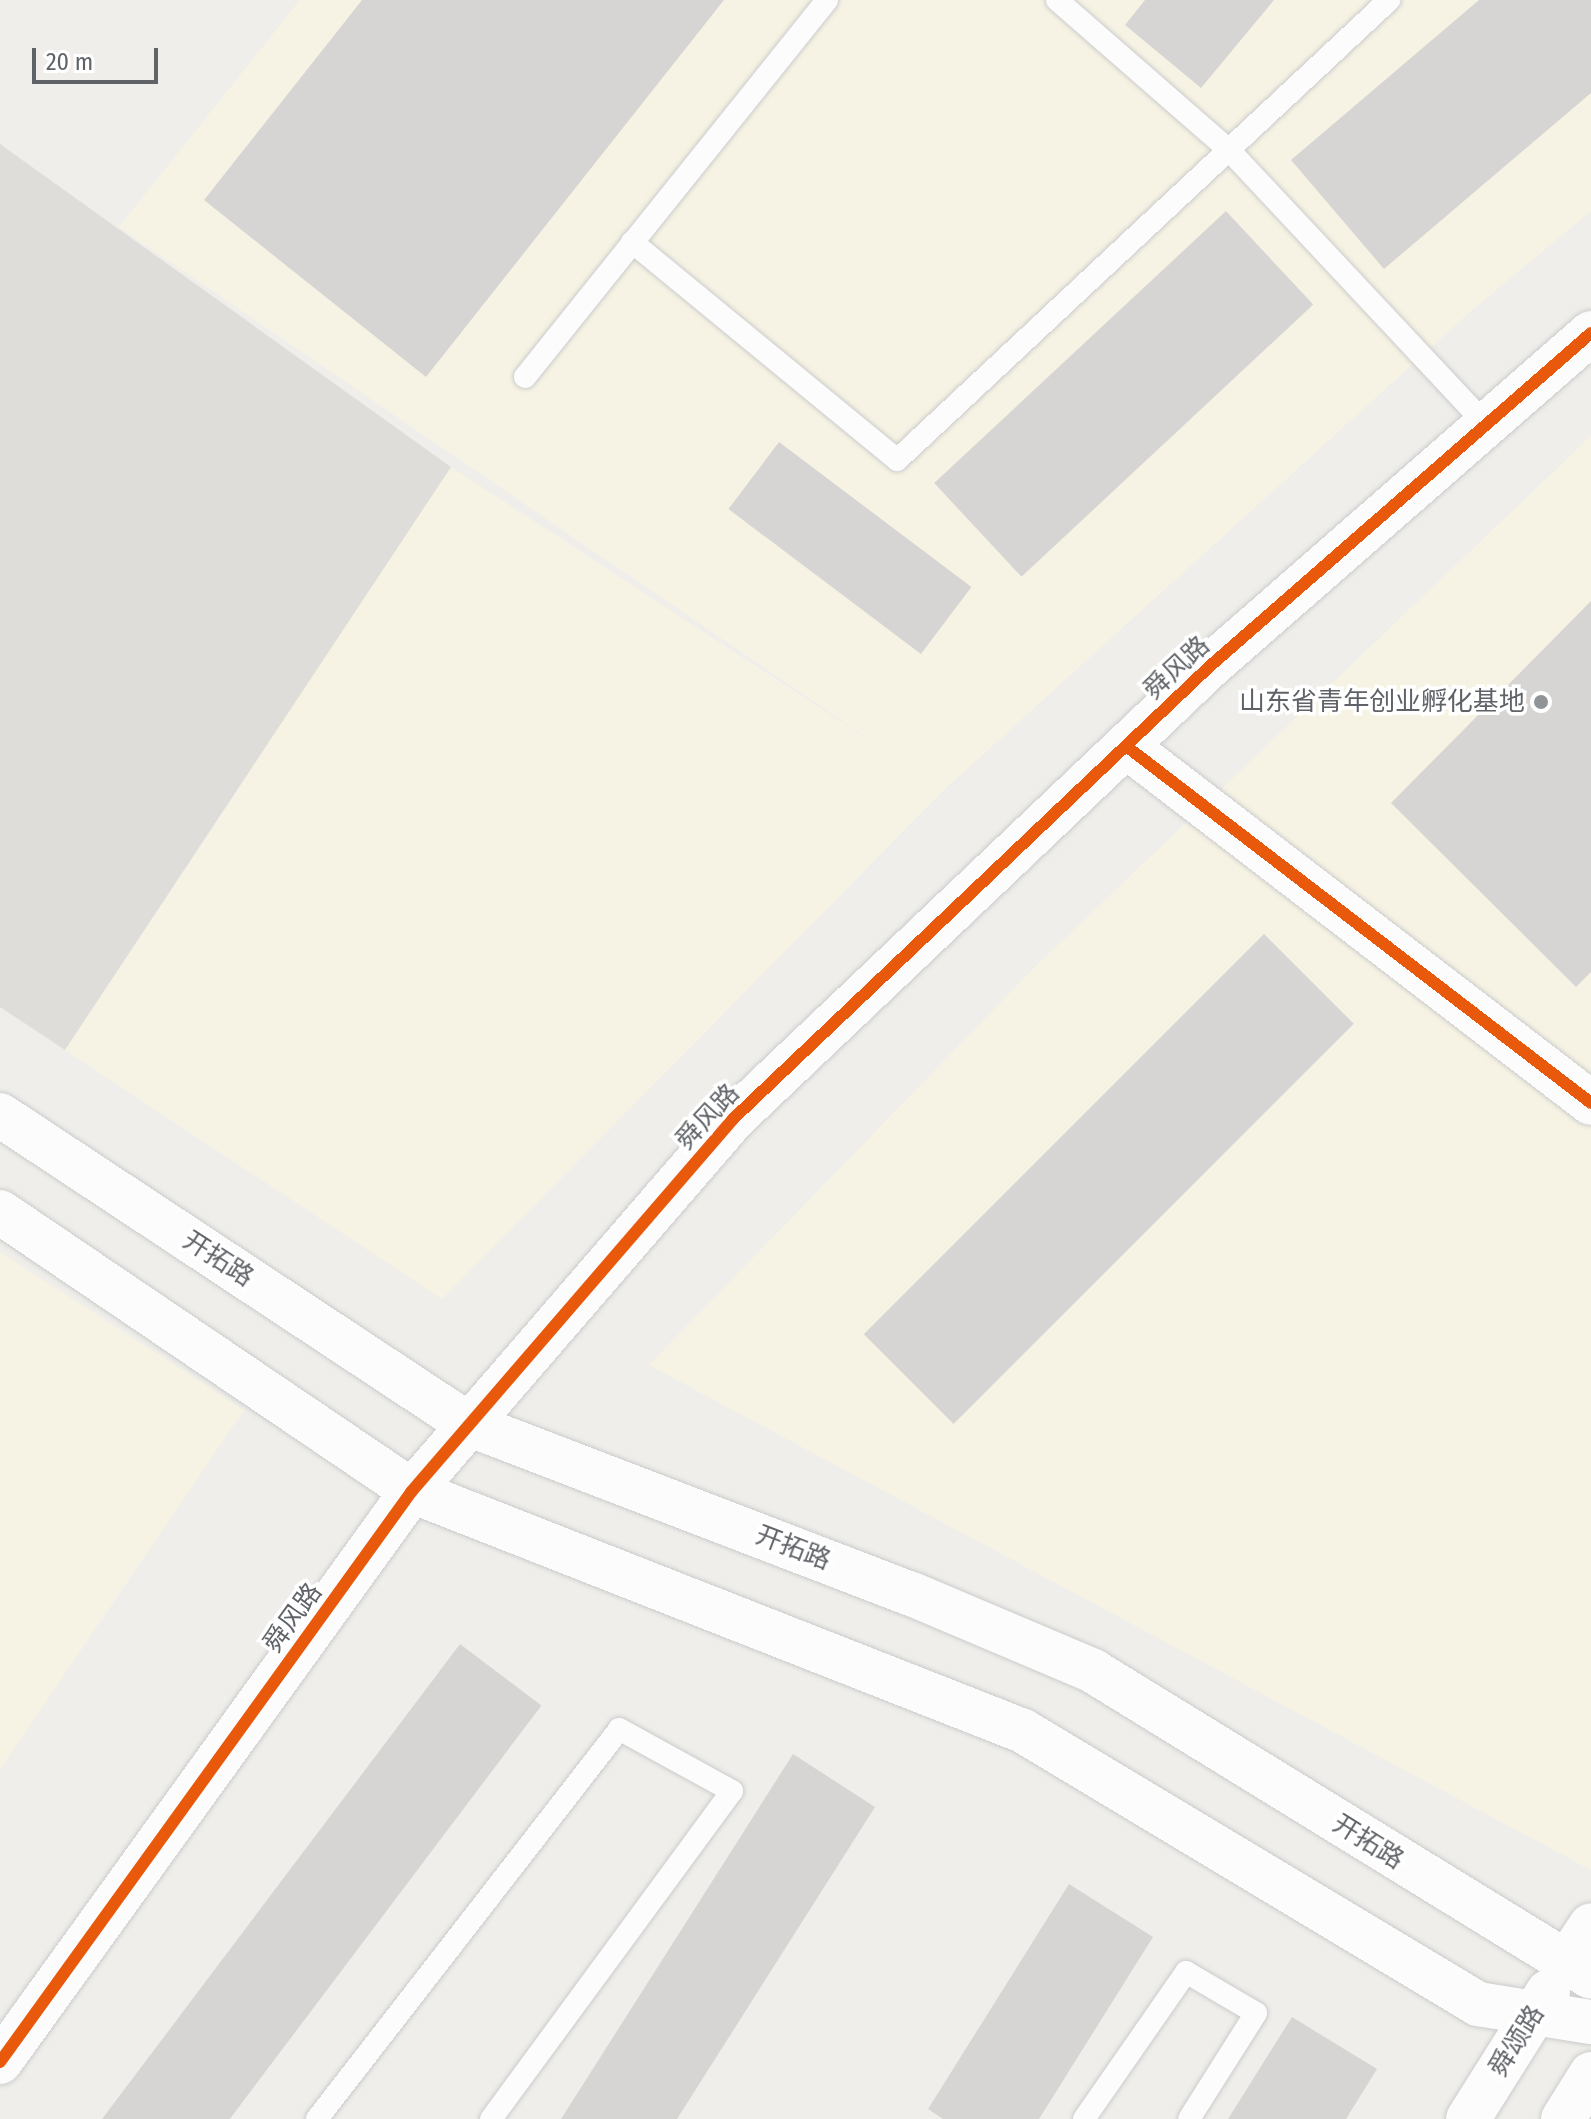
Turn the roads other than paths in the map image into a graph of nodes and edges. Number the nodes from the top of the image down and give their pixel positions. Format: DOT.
graph roads {
  1 [pos="827,0"];
  2 [pos="1389,0"];
  3 [pos="1070,4"];
  4 [pos="1230,151"];
  5 [pos="632,242"];
  6 [pos="1591,333"];
  7 [pos="525,377"];
  8 [pos="1486,425"];
  9 [pos="1126,746"];
  10 [pos="1591,1103"];
  11 [pos="0,1115"];
  12 [pos="0,1212"];
  13 [pos="468,1424"];
  14 [pos="412,1491"];
  15 [pos="1591,1925"];
  16 [pos="1578,1970"];
  17 [pos="1535,2013"];
  18 [pos="1591,2022"];
  19 [pos="0,2062"];
  20 [pos="1591,2074"];
  21 [pos="317,2119"];
  22 [pos="491,2119"];
  23 [pos="1084,2119"];
  24 [pos="1189,2119"];
  25 [pos="1468,2119"];
  26 [pos="1563,2119"];
  1 -- 5 [label="lane"];
  2 -- 4 [label="lane"];
  3 -- 4 [label="lane"];
  4 -- 5 [label="lane"];
  4 -- 8 [label="lane"];
  5 -- 7 [label="lane"];
  6 -- 8 [label="main road, 舜风路"];
  8 -- 9 [label="main road, 舜风路"];
  9 -- 10 [label="main road"];
  9 -- 13 [label="main road, 舜风路"];
  11 -- 13 [label="main road, 开拓路"];
  12 -- 14 [label="main road"];
  13 -- 14 [label="main road, 舜风路"];
  13 -- 16 [label="main road, 开拓路"];
  14 -- 17 [label="main road"];
  14 -- 19 [label="main road, 舜风路"];
  15 -- 16 [label="main road, 舜颂路"];
  16 -- 17 [label="main road, 舜颂路"];
  17 -- 18 [label="main road"];
  17 -- 25 [label="main road, 舜颂路"];
  20 -- 26 [label="main road"];
  21 -- 22 [label="lane"];
  23 -- 24 [label="lane"];
}
